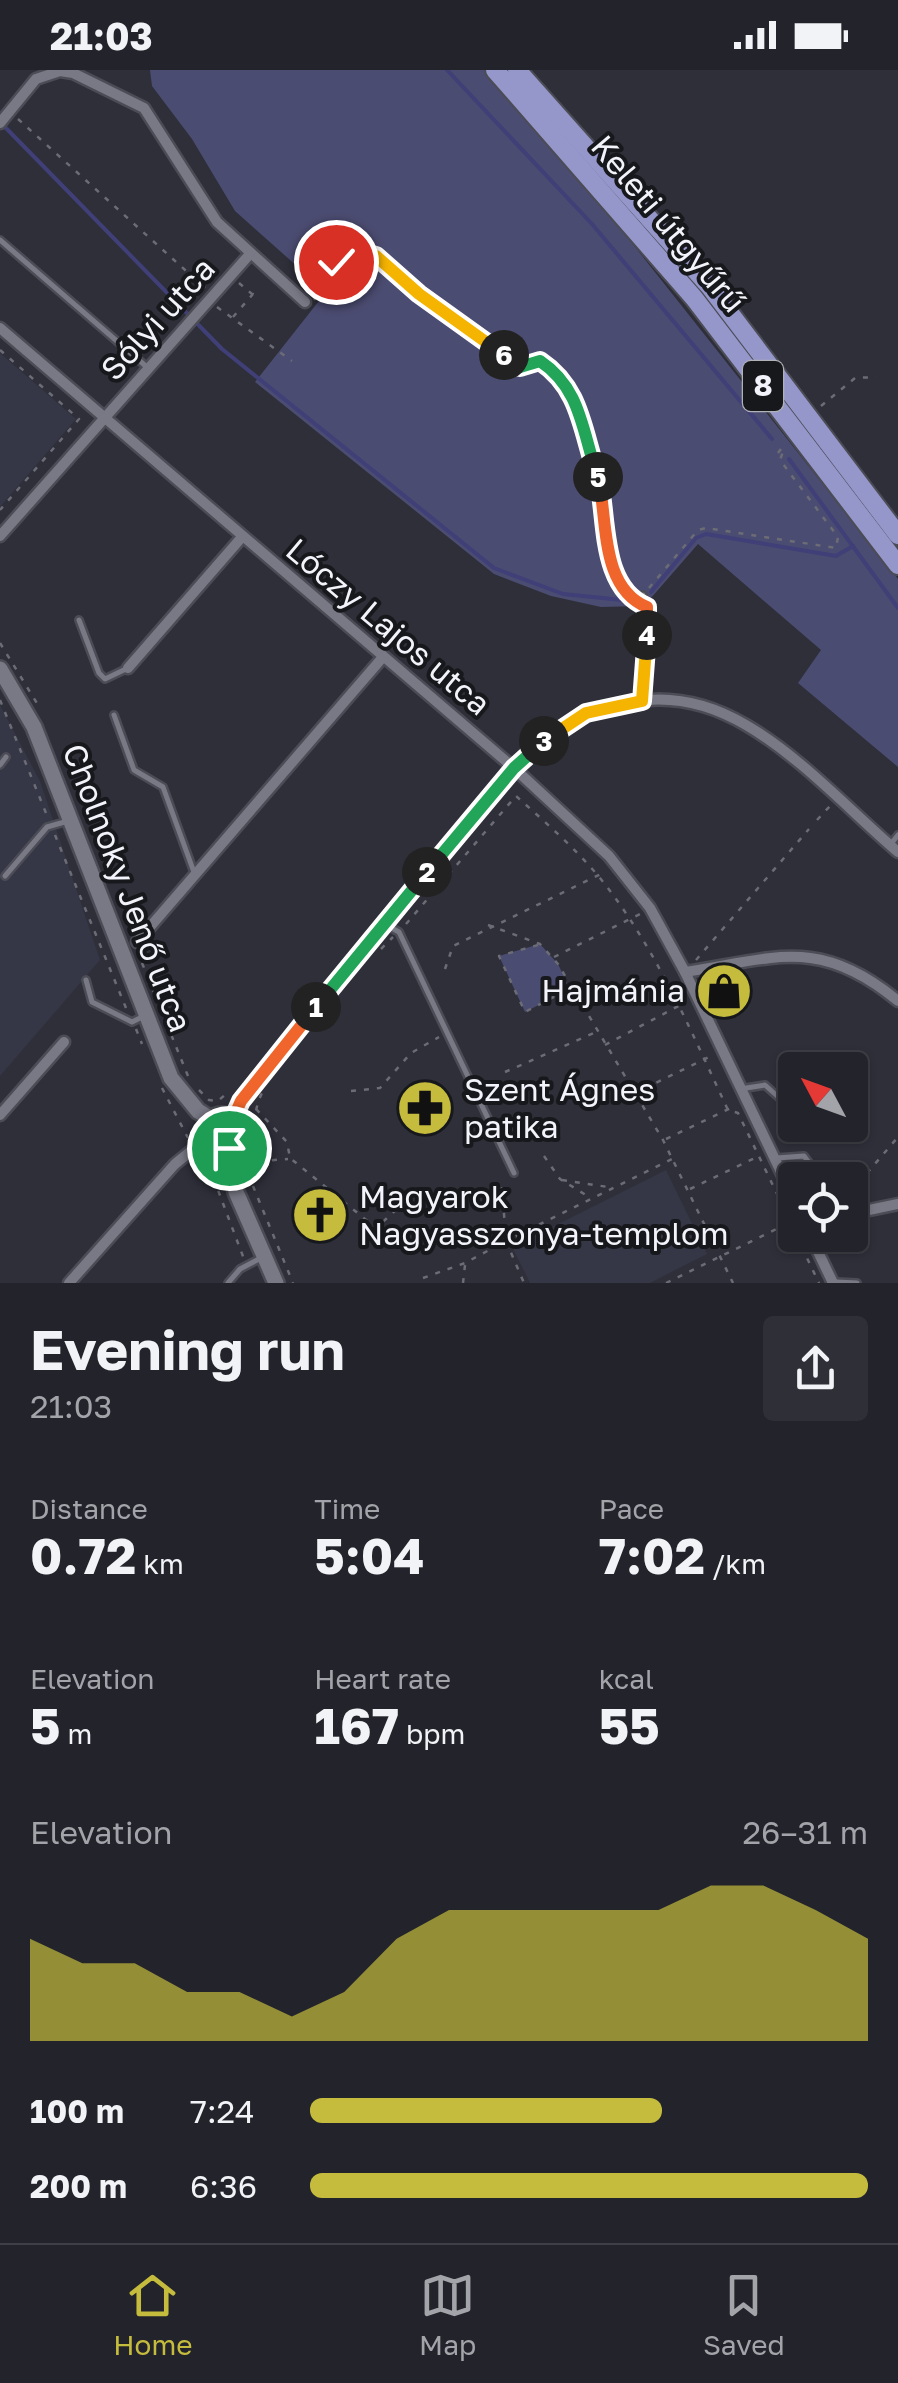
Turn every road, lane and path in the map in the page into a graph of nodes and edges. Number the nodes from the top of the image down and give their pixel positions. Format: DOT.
graph roads {
  1 [pos="495,70"];
  2 [pos="517,70"];
  3 [pos="5,117"];
  4 [pos="0,240"];
  5 [pos="250,254"];
  6 [pos="208,263"];
  7 [pos="228,278"];
  8 [pos="253,294"];
  9 [pos="210,298"];
  10 [pos="259,300"];
  11 [pos="306,305"];
  12 [pos="232,318"];
  13 [pos="0,328"];
  14 [pos="0,350"];
  15 [pos="292,361"];
  16 [pos="148,368"];
  17 [pos="876,378"];
  18 [pos="828,408"];
  19 [pos="104,417"];
  20 [pos="782,446"];
  21 [pos="0,510"];
  22 [pos="898,535"];
  23 [pos="0,536"];
  24 [pos="242,536"];
  25 [pos="898,565"];
  26 [pos="643,595"];
  27 [pos="647,607"];
  28 [pos="80,620"];
  29 [pos="383,656"];
  30 [pos="128,668"];
  31 [pos="0,669"];
  32 [pos="0,700"];
  33 [pos="642,701"];
  34 [pos="114,715"];
  35 [pos="6,757"];
  36 [pos="0,765"];
  37 [pos="514,768"];
  38 [pos="836,798"];
  39 [pos="71,820"];
  40 [pos="818,820"];
  41 [pos="52,826"];
  42 [pos="809,830"];
  43 [pos="895,844"];
  44 [pos="616,864"];
  45 [pos="5,876"];
  46 [pos="195,876"];
  47 [pos="598,877"];
  48 [pos="650,908"];
  49 [pos="630,922"];
  50 [pos="384,923"];
  51 [pos="488,925"];
  52 [pos="399,932"];
  53 [pos="137,942"];
  54 [pos="540,944"];
  55 [pos="374,955"];
  56 [pos="552,958"];
  57 [pos="445,969"];
  58 [pos="685,972"];
  59 [pos="86,980"];
  60 [pos="570,988"];
  61 [pos="695,996"];
  62 [pos="898,1000"];
  63 [pos="678,1008"];
  64 [pos="140,1018"];
  65 [pos="595,1032"];
  66 [pos="445,1034"];
  67 [pos="64,1042"];
  68 [pos="603,1046"];
  69 [pos="146,1052"];
  70 [pos="722,1052"];
  71 [pos="704,1059"];
  72 [pos="506,1072"];
  73 [pos="268,1082"];
  74 [pos="159,1083"];
  75 [pos="351,1091"];
  76 [pos="227,1092"];
  77 [pos="632,1094"];
  78 [pos="742,1094"];
  79 [pos="778,1097"];
  80 [pos="208,1100"];
  81 [pos="254,1108"];
  82 [pos="728,1110"];
  83 [pos="0,1115"];
  84 [pos="211,1118"];
  85 [pos="233,1119"];
  86 [pos="898,1136"];
  87 [pos="663,1140"];
  88 [pos="201,1144"];
  89 [pos="229,1148"];
  90 [pos="544,1156"];
  91 [pos="767,1156"];
  92 [pos="290,1158"];
  93 [pos="672,1158"];
  94 [pos="245,1162"];
  95 [pos="808,1162"];
  96 [pos="868,1171"];
  97 [pos="514,1173"];
  98 [pos="778,1174"];
  99 [pos="560,1179"];
  100 [pos="778,1182"];
  101 [pos="502,1187"];
  102 [pos="608,1187"];
  103 [pos="417,1190"];
  104 [pos="688,1190"];
  105 [pos="589,1197"];
  106 [pos="898,1204"];
  107 [pos="868,1210"];
  108 [pos="778,1229"];
  109 [pos="506,1241"];
  110 [pos="804,1252"];
  111 [pos="818,1252"];
  112 [pos="722,1255"];
  113 [pos="264,1256"];
  114 [pos="465,1263"];
  115 [pos="246,1265"];
  116 [pos="423,1278"];
  117 [pos="69,1283"];
  118 [pos="228,1283"];
  119 [pos="276,1283"];
  120 [pos="292,1283"];
  121 [pos="463,1283"];
  122 [pos="524,1283"];
  123 [pos="666,1283"];
  124 [pos="733,1283"];
  125 [pos="818,1283"];
  126 [pos="833,1283"];
  127 [pos="857,1283"];
  1 -- 25 [label="main road, Keleti útgyűrű / 8"];
  2 -- 22 [label="main road, Keleti útgyűrű / 8"];
  3 -- 5 [label="street, Sólyi utca"];
  3 -- 9 [label="path"];
  4 -- 16 [label="lane"];
  5 -- 7 [label="street, Sólyi utca"];
  5 -- 11 [label="street, Sólyi utca"];
  6 -- 7 [label="path"];
  7 -- 8 [label="path"];
  7 -- 9 [label="street, Sólyi utca"];
  8 -- 10 [label="path"];
  8 -- 12 [label="path"];
  9 -- 12 [label="path"];
  9 -- 16 [label="street, Sólyi utca"];
  11 -- 27 [label="path"];
  12 -- 15 [label="path"];
  13 -- 19 [label="street, Lóczy Lajos utca"];
  14 -- 21 [label="path"];
  16 -- 19 [label="street, Sólyi utca"];
  17 -- 18 [label="path"];
  19 -- 23 [label="street, Sólyi utca"];
  19 -- 24 [label="street, Lóczy Lajos utca"];
  20 -- 26 [label="path"];
  24 -- 29 [label="street, Lóczy Lajos utca"];
  24 -- 30 [label="street, Lóczy Lajos utca"];
  26 -- 27 [label="lane"];
  27 -- 33 [label="lane"];
  28 -- 30 [label="lane"];
  29 -- 37 [label="street, Lóczy Lajos utca"];
  29 -- 46 [label="street, Cholnoky Jenő utca"];
  31 -- 39 [label="street, Cholnoky Jenő utca"];
  32 -- 41 [label="path"];
  33 -- 37 [label="street"];
  33 -- 38 [label="street"];
  34 -- 46 [label="lane"];
  35 -- 36 [label="lane"];
  37 -- 44 [label="street, Lóczy Lajos utca"];
  37 -- 50 [label="street"];
  38 -- 40 [label="path"];
  38 -- 43 [label="street"];
  39 -- 41 [label="lane"];
  39 -- 64 [label="street, Cholnoky Jenő utca"];
  41 -- 45 [label="lane"];
  41 -- 64 [label="path"];
  42 -- 58 [label="path"];
  44 -- 47 [label="path"];
  44 -- 48 [label="street, Lóczy Lajos utca"];
  46 -- 53 [label="street, Cholnoky Jenő utca"];
  47 -- 49 [label="path"];
  47 -- 51 [label="path"];
  47 -- 52 [label="path"];
  48 -- 49 [label="path"];
  48 -- 58 [label="street, Lóczy Lajos utca"];
  49 -- 56 [label="path"];
  49 -- 63 [label="path"];
  50 -- 52 [label="lane"];
  50 -- 85 [label="street"];
  51 -- 54 [label="path"];
  51 -- 57 [label="path"];
  52 -- 55 [label="path"];
  52 -- 66 [label="lane"];
  54 -- 56 [label="path"];
  54 -- 60 [label="path"];
  56 -- 60 [label="path"];
  58 -- 61 [label="street, Lóczy Lajos utca"];
  58 -- 62 [label="street"];
  59 -- 64 [label="lane"];
  60 -- 65 [label="path"];
  61 -- 63 [label="path"];
  61 -- 70 [label="street, Lóczy Lajos utca"];
  63 -- 68 [label="path"];
  63 -- 71 [label="path"];
  64 -- 69 [label="path"];
  64 -- 84 [label="street, Cholnoky Jenő utca"];
  65 -- 68 [label="path"];
  65 -- 72 [label="path"];
  66 -- 75 [label="path"];
  66 -- 97 [label="lane"];
  67 -- 83 [label="street"];
  68 -- 77 [label="path"];
  70 -- 71 [label="path"];
  70 -- 78 [label="street, Lóczy Lajos utca"];
  71 -- 77 [label="path"];
  71 -- 82 [label="path"];
  73 -- 81 [label="path"];
  74 -- 88 [label="path"];
  76 -- 80 [label="path"];
  77 -- 87 [label="path"];
  78 -- 79 [label="lane"];
  78 -- 82 [label="path"];
  78 -- 91 [label="street, Lóczy Lajos utca"];
  81 -- 92 [label="path"];
  81 -- 94 [label="path"];
  82 -- 87 [label="path"];
  82 -- 91 [label="path"];
  84 -- 85 [label="street"];
  84 -- 88 [label="street"];
  85 -- 89 [label="street"];
  86 -- 96 [label="path"];
  87 -- 93 [label="path"];
  88 -- 89 [label="street"];
  88 -- 115 [label="path"];
  88 -- 117 [label="street"];
  89 -- 113 [label="street"];
  90 -- 99 [label="path"];
  91 -- 95 [label="lane"];
  91 -- 98 [label="street, Lóczy Lajos utca"];
  91 -- 100 [label="path"];
  91 -- 104 [label="path"];
  92 -- 94 [label="path"];
  92 -- 103 [label="path"];
  93 -- 102 [label="path"];
  93 -- 104 [label="path"];
  94 -- 120 [label="path"];
  99 -- 102 [label="path"];
  99 -- 105 [label="path"];
  101 -- 109 [label="path"];
  102 -- 105 [label="path"];
  104 -- 112 [label="path"];
  105 -- 109 [label="path"];
  106 -- 107 [label="street"];
  108 -- 112 [label="path"];
  109 -- 114 [label="path"];
  109 -- 122 [label="path"];
  110 -- 125 [label="path"];
  111 -- 126 [label="street"];
  112 -- 123 [label="path"];
  112 -- 124 [label="path"];
  113 -- 115 [label="lane"];
  113 -- 119 [label="street"];
  114 -- 116 [label="path"];
  114 -- 121 [label="path"];
  115 -- 118 [label="lane"];
  126 -- 127 [label="lane"];
}
